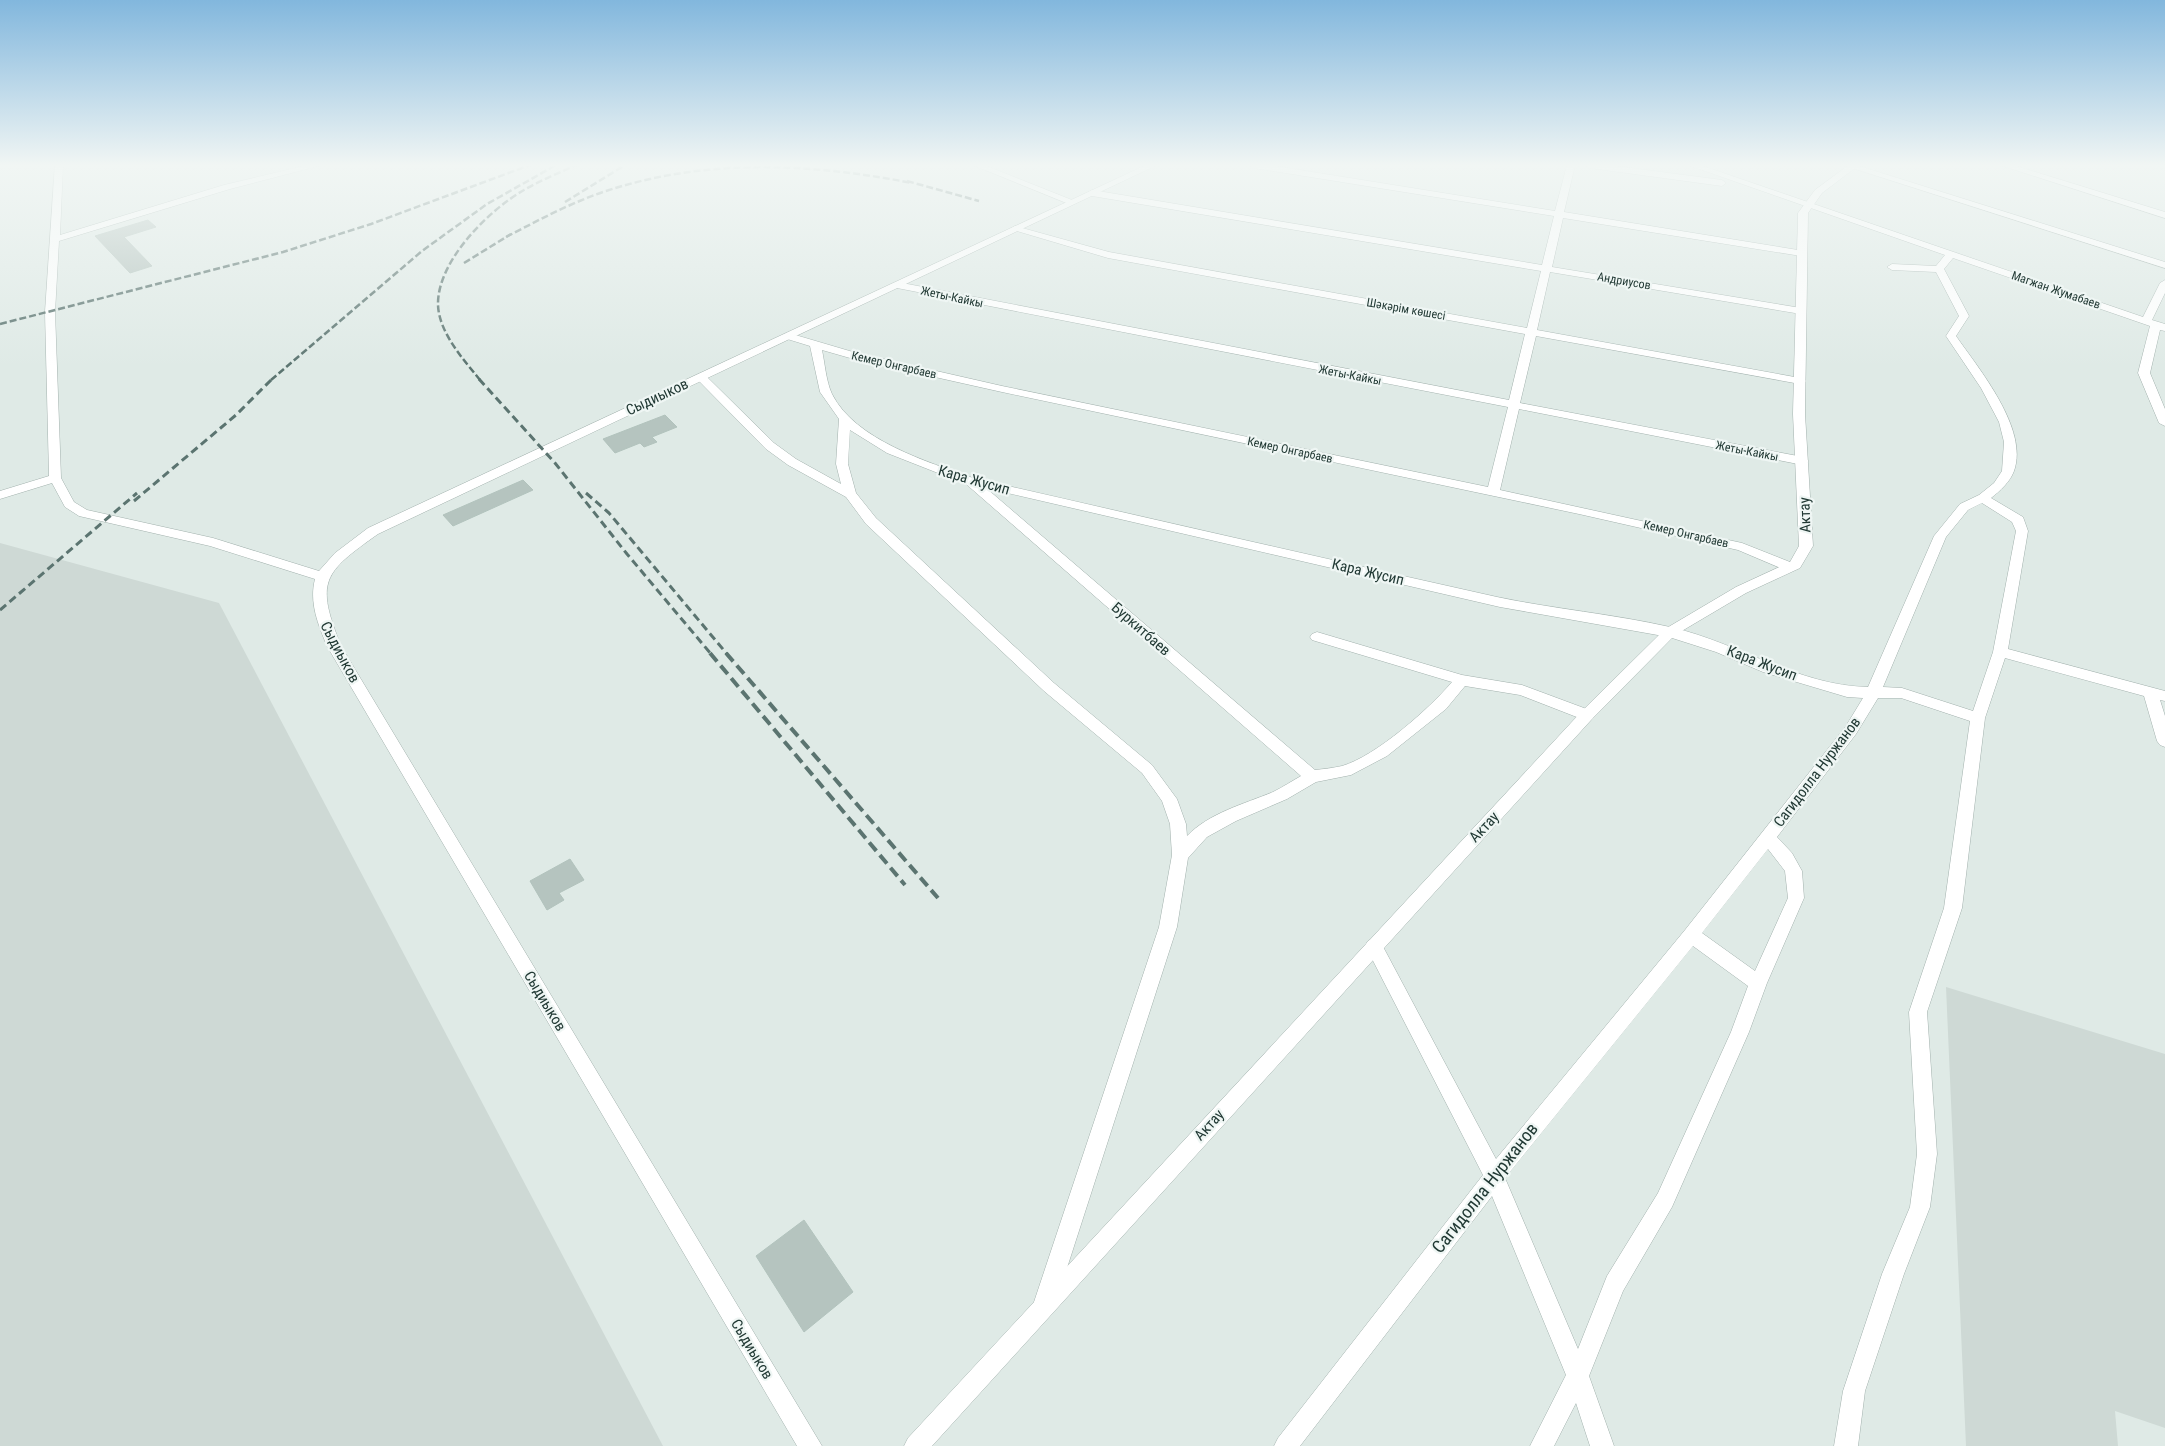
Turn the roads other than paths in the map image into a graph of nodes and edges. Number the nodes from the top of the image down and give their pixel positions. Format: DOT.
graph roads {
  1 [pos="55,232"];
  2 [pos="77,232"];
  3 [pos="1008,232"];
  4 [pos="1026,232"];
  5 [pos="1331,232"];
  6 [pos="1554,232"];
  7 [pos="1677,232"];
  8 [pos="1802,232"];
  9 [pos="1887,232"];
  10 [pos="2063,232"];
  11 [pos="55,239"];
  12 [pos="1801,253"];
  13 [pos="1951,254"];
  14 [pos="2165,265"];
  15 [pos="1892,267"];
  16 [pos="1546,268"];
  17 [pos="1939,269"];
  18 [pos="2165,283"];
  19 [pos="897,285"];
  20 [pos="1801,312"];
  21 [pos="2156,325"];
  22 [pos="1530,332"];
  23 [pos="788,336"];
  24 [pos="816,345"];
  25 [pos="701,377"];
  26 [pos="1800,381"];
  27 [pos="1514,406"];
  28 [pos="845,417"];
  29 [pos="2165,423"];
  30 [pos="1803,461"];
  31 [pos="55,478"];
  32 [pos="970,481"];
  33 [pos="1493,492"];
  34 [pos="850,494"];
  35 [pos="0,496"];
  36 [pos="1983,498"];
  37 [pos="1790,567"];
  38 [pos="320,576"];
  39 [pos="1670,632"];
  40 [pos="1317,637"];
  41 [pos="2000,652"];
  42 [pos="1462,680"];
  43 [pos="1873,693"];
  44 [pos="2158,695"];
  45 [pos="1587,715"];
  46 [pos="1978,718"];
  47 [pos="2165,740"];
  48 [pos="1312,777"];
  49 [pos="1768,838"];
  50 [pos="1180,855"];
  51 [pos="1691,935"];
  52 [pos="1374,946"];
  53 [pos="1758,983"];
  54 [pos="1494,1176"];
  55 [pos="1043,1306"];
  56 [pos="1578,1376"];
  57 [pos="810,1446"];
  58 [pos="916,1446"];
  59 [pos="1286,1446"];
  60 [pos="1542,1446"];
  61 [pos="1602,1446"];
  62 [pos="1846,1446"];
  1 -- 11 [label="street"];
  2 -- 11 [label="street"];
  3 -- 19 [label="street, Сыдиыков"];
  4 -- 22 [label="street, Шәкәрім көшесі"];
  5 -- 16 [label="street, Андриусов"];
  6 -- 16 [label="street"];
  7 -- 12 [label="street"];
  8 -- 12 [label="street, Актау"];
  9 -- 13 [label="street, Магжан Жумабаев"];
  10 -- 14 [label="street"];
  11 -- 31 [label="street"];
  12 -- 20 [label="street, Актау"];
  13 -- 17 [label="street"];
  13 -- 21 [label="street, Магжан Жумабаев"];
  15 -- 17 [label="street"];
  16 -- 20 [label="street, Андриусов"];
  16 -- 22 [label="street"];
  17 -- 36 [label="street, Сагидолла Нуржанов"];
  18 -- 21 [label="street"];
  19 -- 23 [label="street, Сыдиыков"];
  19 -- 27 [label="street, Жеты-Кайкы"];
  20 -- 26 [label="street, Актау"];
  21 -- 29 [label="street"];
  22 -- 26 [label="street, Шәкәрім көшесі"];
  22 -- 27 [label="street"];
  23 -- 24 [label="street, Кемер Онгарбаев"];
  23 -- 25 [label="street, Сыдиыков"];
  24 -- 28 [label="street, Кара Жусип"];
  24 -- 33 [label="street, Кемер Онгарбаев"];
  25 -- 34 [label="street"];
  25 -- 38 [label="street, Сыдиыков"];
  26 -- 30 [label="street, Актау"];
  27 -- 30 [label="street, Жеты-Кайкы"];
  27 -- 33 [label="street"];
  28 -- 32 [label="street, Кара Жусип"];
  28 -- 34 [label="street"];
  30 -- 37 [label="street, Актау"];
  31 -- 35 [label="street"];
  31 -- 38 [label="street"];
  32 -- 39 [label="street, Кара Жусип"];
  32 -- 48 [label="street, Буркитбаев"];
  33 -- 37 [label="street, Кемер Онгарбаев"];
  34 -- 50 [label="street"];
  36 -- 41 [label="street"];
  36 -- 43 [label="street, Сагидолла Нуржанов"];
  37 -- 39 [label="street, Актау"];
  38 -- 57 [label="street, Сыдиыков"];
  39 -- 43 [label="street, Кара Жусип"];
  39 -- 45 [label="street, Актау"];
  40 -- 42 [label="street"];
  41 -- 44 [label="street"];
  41 -- 46 [label="street"];
  42 -- 45 [label="street"];
  42 -- 48 [label="street"];
  43 -- 46 [label="street, Кара Жусип"];
  43 -- 49 [label="street, Сагидолла Нуржанов"];
  44 -- 47 [label="street"];
  45 -- 52 [label="street, Актау"];
  46 -- 62 [label="street"];
  48 -- 50 [label="street"];
  49 -- 51 [label="street, Сагидолла Нуржанов"];
  49 -- 53 [label="street"];
  50 -- 55 [label="street"];
  51 -- 53 [label="street"];
  51 -- 54 [label="street, Сагидолла Нуржанов"];
  52 -- 54 [label="street"];
  52 -- 55 [label="street, Актау"];
  53 -- 56 [label="street"];
  54 -- 56 [label="street"];
  54 -- 59 [label="street, Сагидолла Нуржанов"];
  55 -- 58 [label="street, Актау"];
  56 -- 60 [label="street"];
  56 -- 61 [label="street"];
}
